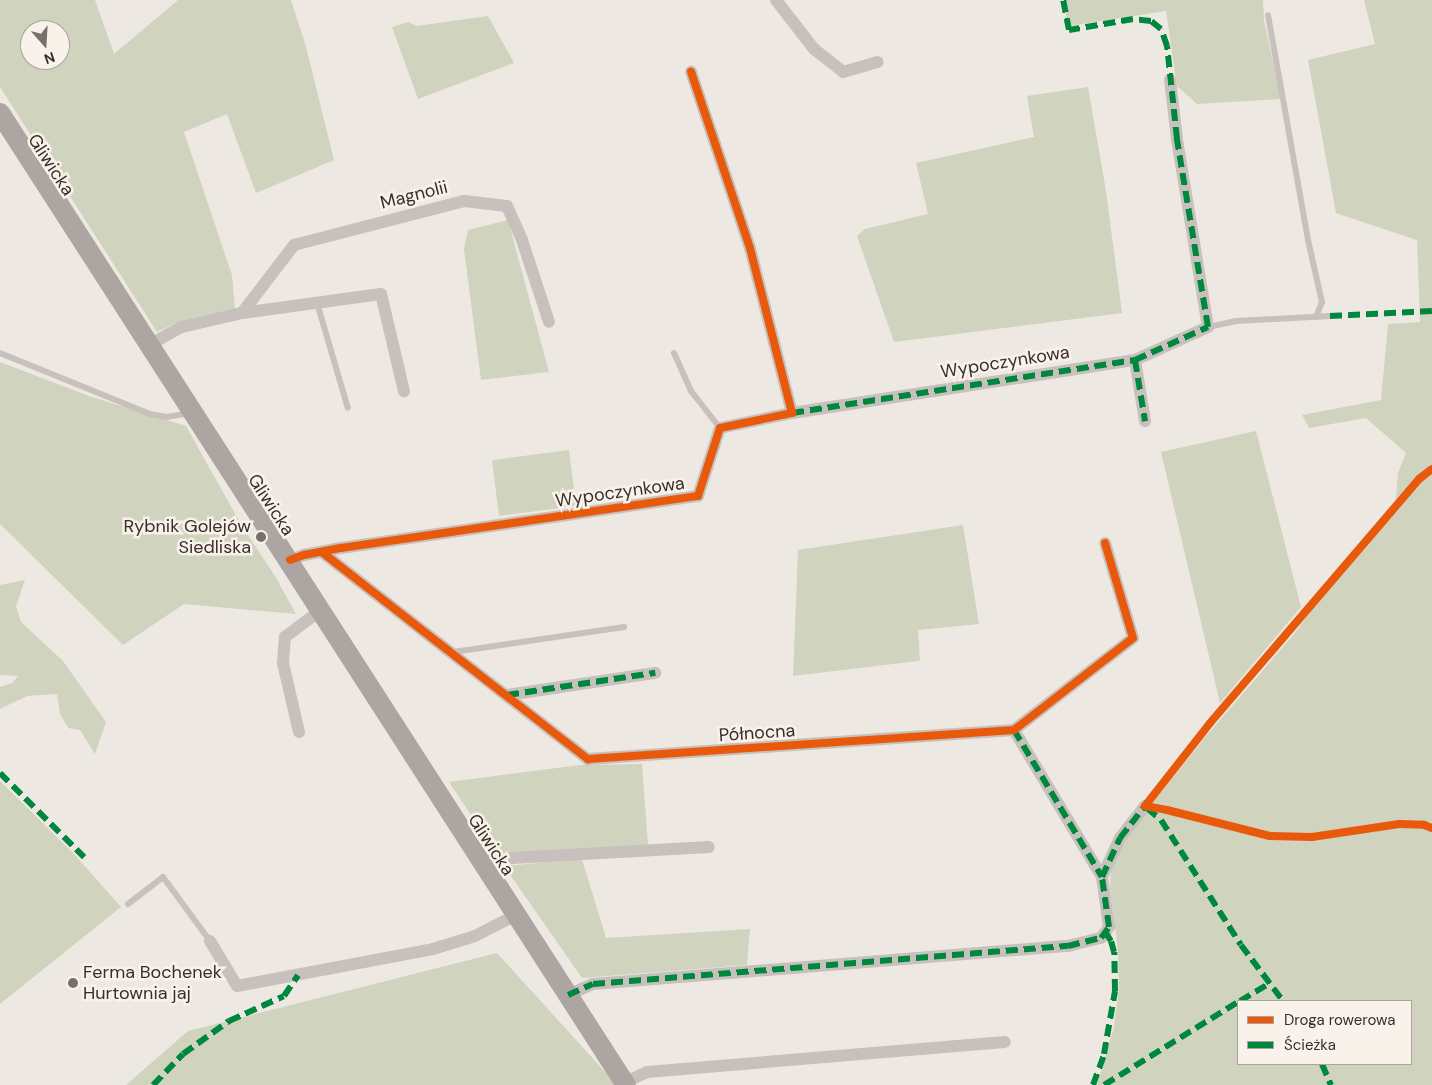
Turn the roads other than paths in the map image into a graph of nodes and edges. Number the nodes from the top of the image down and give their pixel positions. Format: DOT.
graph roads {
  1 [pos="776,0"];
  2 [pos="1268,15"];
  3 [pos="878,62"];
  4 [pos="691,72"];
  5 [pos="1170,79"];
  6 [pos="0,113"];
  7 [pos="317,303"];
  8 [pos="242,313"];
  9 [pos="1330,316"];
  10 [pos="1316,317"];
  11 [pos="549,322"];
  12 [pos="1208,327"];
  13 [pos="149,345"];
  14 [pos="0,353"];
  15 [pos="674,353"];
  16 [pos="1135,360"];
  17 [pos="404,391"];
  18 [pos="348,408"];
  19 [pos="193,412"];
  20 [pos="792,412"];
  21 [pos="1145,420"];
  22 [pos="720,428"];
  23 [pos="1432,469"];
  24 [pos="1105,543"];
  25 [pos="323,553"];
  26 [pos="290,560"];
  27 [pos="321,610"];
  28 [pos="624,627"];
  29 [pos="453,652"];
  30 [pos="655,673"];
  31 [pos="507,695"];
  32 [pos="1014,730"];
  33 [pos="299,732"];
  34 [pos="1145,806"];
  35 [pos="709,847"];
  36 [pos="485,863"];
  37 [pos="1102,877"];
  38 [pos="128,904"];
  39 [pos="518,914"];
  40 [pos="210,941"];
  41 [pos="568,995"];
  42 [pos="1005,1042"];
  43 [pos="626,1084"];
  1 -- 3 [label="street"];
  2 -- 10 [label="lane"];
  4 -- 20 [label="street"];
  5 -- 12 [label="street"];
  6 -- 13 [label="main road, Gliwicka"];
  7 -- 8 [label="street"];
  7 -- 17 [label="street"];
  7 -- 18 [label="lane"];
  8 -- 11 [label="street, Magnolii"];
  8 -- 13 [label="street"];
  9 -- 10 [label="lane"];
  10 -- 12 [label="lane"];
  12 -- 16 [label="street, Wypoczynkowa"];
  13 -- 19 [label="main road, Gliwicka"];
  14 -- 19 [label="lane"];
  15 -- 22 [label="lane"];
  16 -- 20 [label="street, Wypoczynkowa"];
  16 -- 21 [label="street"];
  19 -- 26 [label="main road, Gliwicka"];
  20 -- 22 [label="street, Wypoczynkowa"];
  22 -- 25 [label="street, Wypoczynkowa"];
  23 -- 34 [label="lane"];
  24 -- 32 [label="street"];
  25 -- 26 [label="street, Wypoczynkowa"];
  25 -- 29 [label="street, Północna"];
  26 -- 27 [label="main road, Gliwicka"];
  27 -- 33 [label="street"];
  27 -- 36 [label="main road, Gliwicka"];
  28 -- 29 [label="lane"];
  29 -- 31 [label="street, Północna"];
  30 -- 31 [label="street"];
  31 -- 32 [label="street, Północna"];
  32 -- 37 [label="street"];
  34 -- 37 [label="street"];
  35 -- 36 [label="street"];
  36 -- 39 [label="main road, Gliwicka"];
  37 -- 41 [label="street"];
  38 -- 40 [label="lane"];
  39 -- 40 [label="street"];
  39 -- 41 [label="main road, Gliwicka"];
  41 -- 43 [label="main road, Gliwicka"];
  42 -- 43 [label="street"];
}
